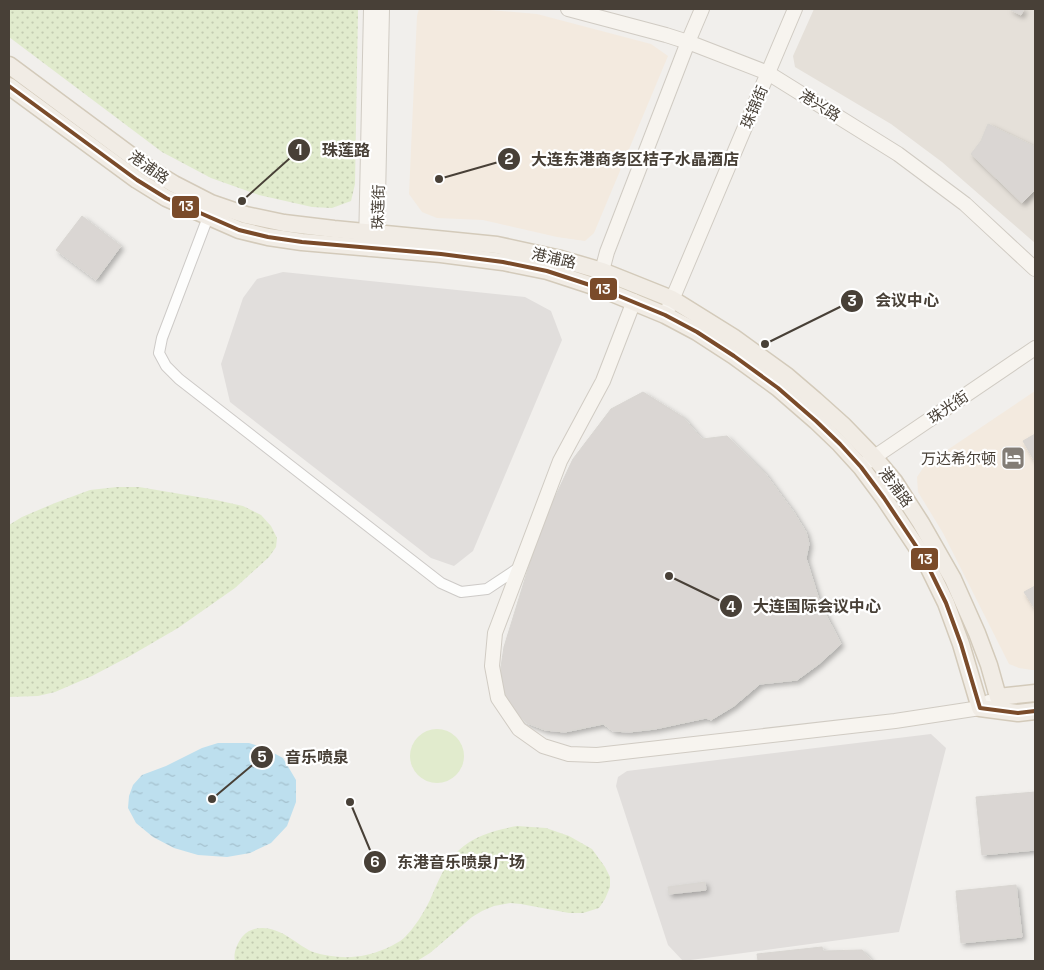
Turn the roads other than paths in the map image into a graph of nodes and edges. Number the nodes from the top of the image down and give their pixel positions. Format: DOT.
graph roads {
  1 [pos="370,9"];
  2 [pos="382,9"];
  3 [pos="568,9"];
  4 [pos="702,9"];
  5 [pos="795,9"];
  6 [pos="688,42"];
  7 [pos="9,65"];
  8 [pos="768,73"];
  9 [pos="9,86"];
  10 [pos="208,217"];
  11 [pos="372,233"];
  12 [pos="371,249"];
  13 [pos="1035,270"];
  14 [pos="602,271"];
  15 [pos="602,288"];
  16 [pos="672,299"];
  17 [pos="634,301"];
  18 [pos="665,315"];
  19 [pos="1035,348"];
  20 [pos="874,457"];
  21 [pos="861,467"];
  22 [pos="520,567"];
  23 [pos="1035,693"];
  24 [pos="998,696"];
  25 [pos="980,708"];
  26 [pos="1035,711"];
  1 -- 11 [label="main road, 珠莲街"];
  2 -- 11 [label="main road, 珠莲街"];
  3 -- 6 [label="main road, 港兴路"];
  4 -- 6 [label="main road"];
  5 -- 8 [label="main road, 珠锦街"];
  6 -- 8 [label="main road, 港兴路"];
  6 -- 14 [label="main road"];
  7 -- 11 [label="main road, 港浦路"];
  8 -- 13 [label="main road, 港兴路"];
  8 -- 16 [label="main road, 珠锦街"];
  9 -- 10 [label="main road, 港浦路"];
  10 -- 12 [label="main road, 港浦路"];
  10 -- 22 [label="street"];
  11 -- 12 [label="main road, 珠莲街"];
  11 -- 14 [label="main road, 港浦路"];
  12 -- 15 [label="main road, 港浦路"];
  14 -- 15 [label="main road"];
  14 -- 16 [label="main road, 港浦路"];
  15 -- 17 [label="main road, 港浦路"];
  16 -- 18 [label="main road, 珠锦街"];
  16 -- 20 [label="main road, 港浦路"];
  17 -- 18 [label="main road, 港浦路"];
  17 -- 22 [label="main road"];
  18 -- 21 [label="main road, 港浦路"];
  19 -- 20 [label="main road, 珠光街"];
  20 -- 21 [label="main road, 珠光街"];
  20 -- 24 [label="main road, 港浦路"];
  21 -- 25 [label="main road, 港浦路"];
  22 -- 25 [label="main road"];
  23 -- 24 [label="main road"];
  24 -- 25 [label="main road"];
  25 -- 26 [label="main road"];
}
